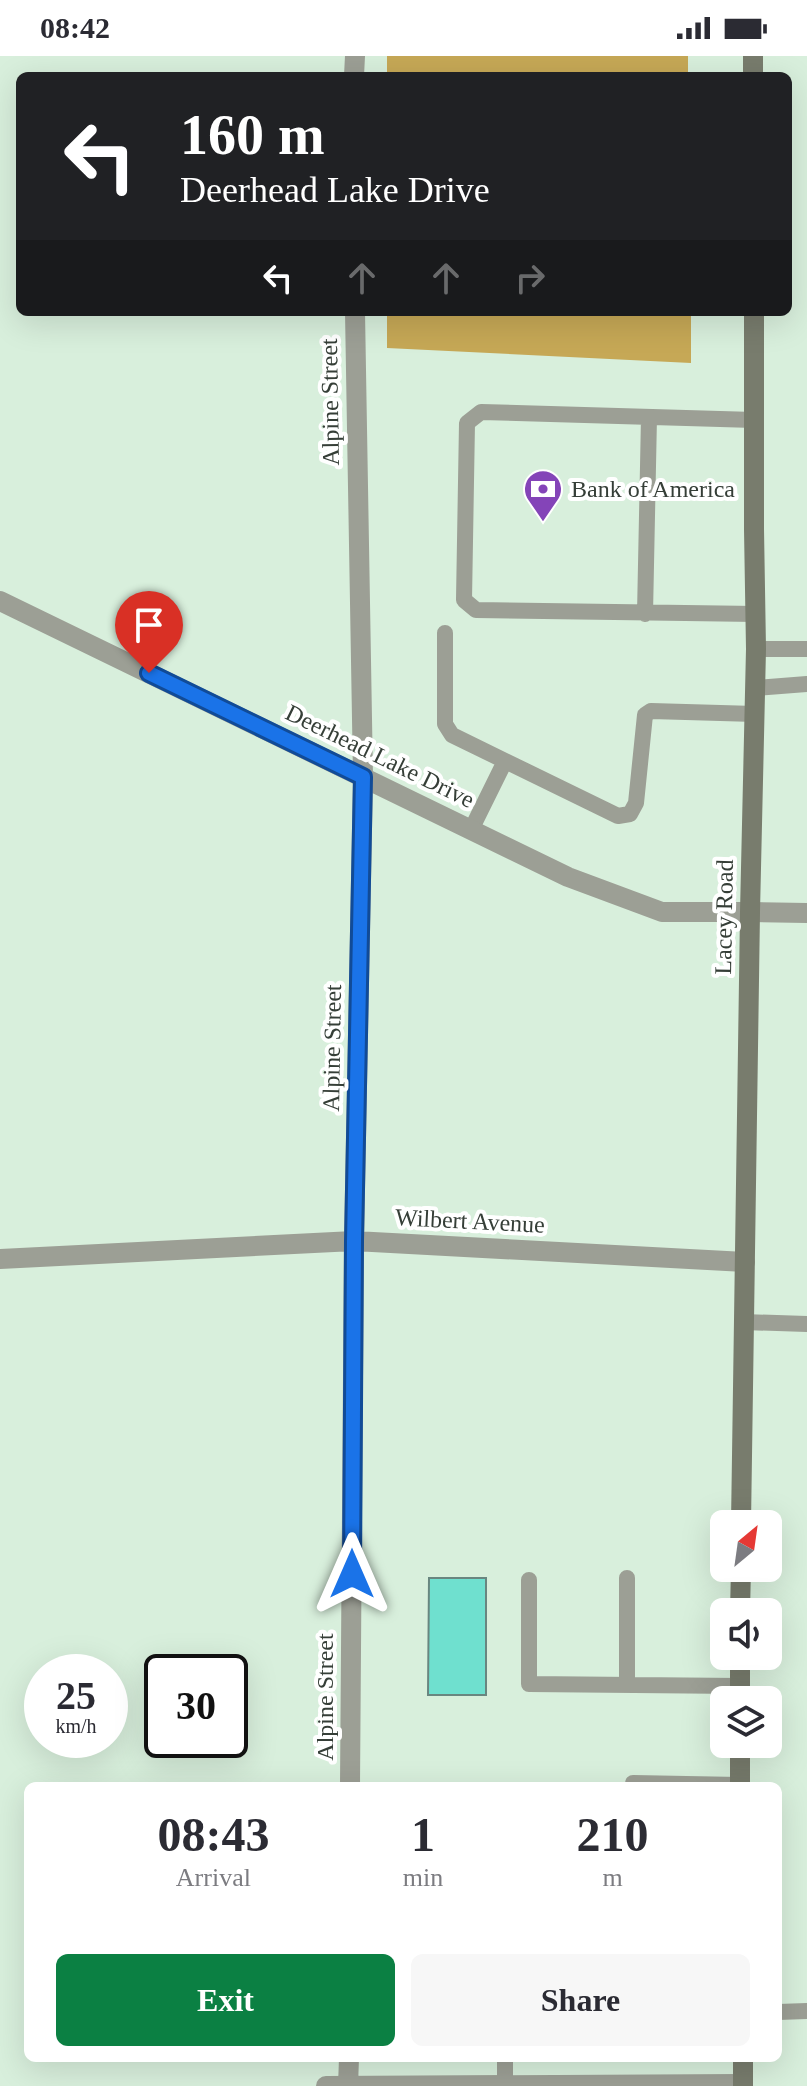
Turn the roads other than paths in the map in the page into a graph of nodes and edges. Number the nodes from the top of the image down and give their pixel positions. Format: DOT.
graph roads {
  1 [pos="355,316"];
  2 [pos="754,316"];
  3 [pos="649,417"];
  4 [pos="754,420"];
  5 [pos="0,601"];
  6 [pos="645,614"];
  7 [pos="756,614"];
  8 [pos="445,633"];
  9 [pos="756,649"];
  10 [pos="807,649"];
  11 [pos="807,684"];
  12 [pos="756,688"];
  13 [pos="755,714"];
  14 [pos="505,761"];
  15 [pos="363,777"];
  16 [pos="471,830"];
  17 [pos="750,912"];
  18 [pos="807,913"];
  19 [pos="354,1241"];
  20 [pos="0,1259"];
  21 [pos="745,1262"];
  22 [pos="744,1322"];
  23 [pos="807,1324"];
  24 [pos="741,1510"];
  25 [pos="627,1578"];
  26 [pos="529,1580"];
  27 [pos="627,1685"];
  28 [pos="710,1691"];
  29 [pos="740,1758"];
  30 [pos="350,1782"];
  31 [pos="740,1782"];
  32 [pos="807,2011"];
  33 [pos="782,2012"];
  34 [pos="349,2062"];
  35 [pos="505,2062"];
  36 [pos="743,2062"];
  37 [pos="505,2084"];
  38 [pos="348,2085"];
  39 [pos="743,2085"];
  40 [pos="326,2086"];
  1 -- 15 [label="street, Alpine Street"];
  2 -- 4 [label="main road, Lacey Road"];
  3 -- 4 [label="lane"];
  3 -- 6 [label="lane"];
  3 -- 6 [label="lane"];
  4 -- 7 [label="main road, Lacey Road"];
  5 -- 15 [label="street, Deerhead Lake Drive"];
  6 -- 7 [label="lane"];
  7 -- 9 [label="main road, Lacey Road"];
  8 -- 14 [label="lane"];
  9 -- 10 [label="lane"];
  9 -- 12 [label="main road, Lacey Road"];
  11 -- 12 [label="lane"];
  12 -- 13 [label="main road, Lacey Road"];
  13 -- 14 [label="lane"];
  13 -- 17 [label="main road, Lacey Road"];
  14 -- 16 [label="lane"];
  15 -- 16 [label="street, Deerhead Lake Drive"];
  15 -- 19 [label="street, Alpine Street"];
  16 -- 17 [label="street, Deerhead Lake Drive"];
  17 -- 18 [label="street, Deerhead Lake Drive"];
  17 -- 21 [label="main road, Lacey Road"];
  19 -- 20 [label="street, Wilbert Avenue"];
  19 -- 21 [label="street, Wilbert Avenue"];
  19 -- 30 [label="street, Alpine Street"];
  21 -- 22 [label="main road, Lacey Road"];
  22 -- 23 [label="lane"];
  22 -- 24 [label="main road, Lacey Road"];
  25 -- 27 [label="lane"];
  26 -- 27 [label="lane"];
  27 -- 28 [label="lane"];
  29 -- 31 [label="main road"];
  32 -- 33 [label="lane"];
  34 -- 38 [label="street"];
  35 -- 37 [label="lane"];
  36 -- 39 [label="main road"];
  37 -- 38 [label="street"];
  37 -- 39 [label="street"];
  38 -- 40 [label="street"];
}
